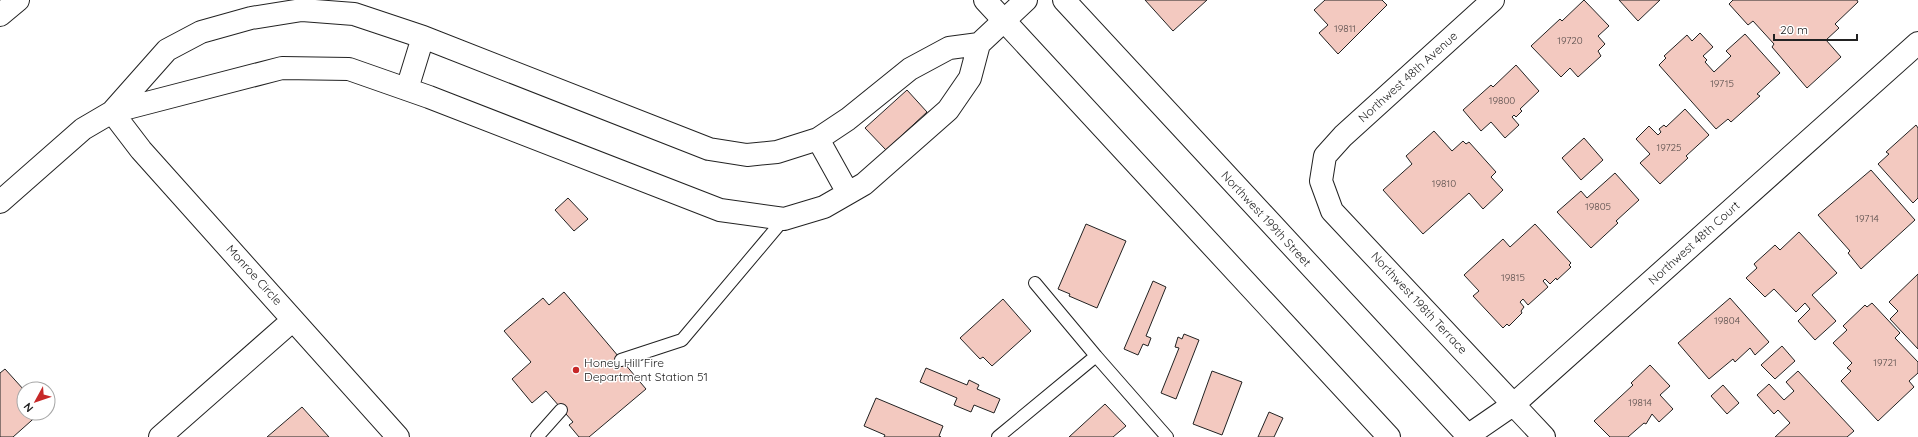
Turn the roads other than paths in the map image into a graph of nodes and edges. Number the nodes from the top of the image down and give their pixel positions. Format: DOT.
graph roads {
  1 [pos="18,0"];
  2 [pos="985,0"];
  3 [pos="1026,0"];
  4 [pos="1064,0"];
  5 [pos="1493,0"];
  6 [pos="0,15"];
  7 [pos="1004,20"];
  8 [pos="423,37"];
  9 [pos="1918,43"];
  10 [pos="979,44"];
  11 [pos="407,89"];
  12 [pos="112,112"];
  13 [pos="818,139"];
  14 [pos="1325,156"];
  15 [pos="848,193"];
  16 [pos="0,202"];
  17 [pos="784,219"];
  18 [pos="1035,283"];
  19 [pos="293,320"];
  20 [pos="1096,356"];
  21 [pos="621,360"];
  22 [pos="1514,404"];
  23 [pos="561,410"];
  24 [pos="1468,436"];
  25 [pos="160,437"];
  26 [pos="398,437"];
  27 [pos="537,437"];
  28 [pos="998,437"];
  29 [pos="1167,437"];
  30 [pos="1389,437"];
  31 [pos="1544,437"];
  1 -- 6 [label="street"];
  2 -- 7 [label="street"];
  3 -- 7 [label="street"];
  4 -- 24 [label="street, Northwest 199th Street"];
  5 -- 14 [label="street, Northwest 48th Avenue"];
  7 -- 10 [label="street"];
  7 -- 30 [label="street"];
  8 -- 11 [label="street"];
  8 -- 12 [label="street"];
  8 -- 13 [label="street"];
  9 -- 22 [label="street, Northwest 48th Court"];
  10 -- 13 [label="street"];
  10 -- 15 [label="street"];
  11 -- 12 [label="street"];
  11 -- 17 [label="street"];
  12 -- 16 [label="street"];
  12 -- 19 [label="street, Monroe Circle"];
  13 -- 15 [label="street"];
  14 -- 22 [label="street, Northwest 198th Terrace"];
  15 -- 17 [label="street"];
  17 -- 21 [label="lane"];
  18 -- 20 [label="lane"];
  19 -- 25 [label="street"];
  19 -- 26 [label="street, Monroe Circle"];
  20 -- 28 [label="lane"];
  20 -- 29 [label="lane"];
  22 -- 24 [label="street, Northwest 48th Court"];
  22 -- 31 [label="street, Northwest 198th Terrace"];
  23 -- 27 [label="lane"];
}
